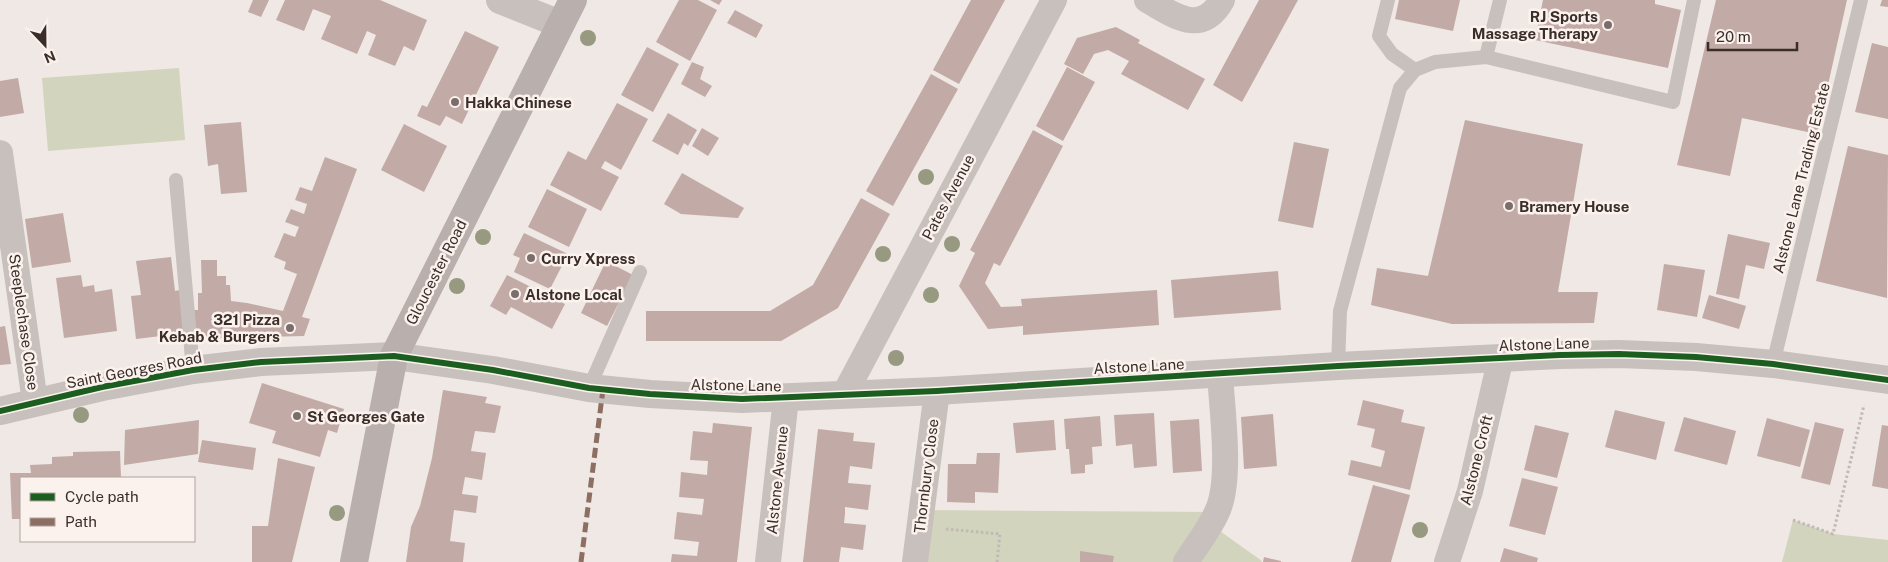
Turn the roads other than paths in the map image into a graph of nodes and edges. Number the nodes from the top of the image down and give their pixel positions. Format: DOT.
graph roads {
  1 [pos="500,0"];
  2 [pos="573,0"];
  3 [pos="1054,0"];
  4 [pos="1147,0"];
  5 [pos="1222,0"];
  6 [pos="1388,0"];
  7 [pos="1500,0"];
  8 [pos="1694,0"];
  9 [pos="1861,0"];
  10 [pos="560,24"];
  11 [pos="1486,57"];
  12 [pos="1415,70"];
  13 [pos="0,153"];
  14 [pos="176,180"];
  15 [pos="640,272"];
  16 [pos="394,356"];
  17 [pos="1501,357"];
  18 [pos="1773,364"];
  19 [pos="1338,366"];
  20 [pos="193,370"];
  21 [pos="1220,374"];
  22 [pos="1879,379"];
  23 [pos="589,388"];
  24 [pos="937,391"];
  25 [pos="844,395"];
  26 [pos="786,398"];
  27 [pos="35,402"];
  28 [pos="0,411"];
  29 [pos="354,562"];
  30 [pos="768,562"];
  31 [pos="915,562"];
  32 [pos="1186,562"];
  33 [pos="1447,562"];
  1 -- 10 [label="street"];
  2 -- 10 [label="main road, Gloucester Road"];
  3 -- 25 [label="street, Pates Avenue"];
  4 -- 5 [label="street"];
  6 -- 12 [label="lane"];
  7 -- 11 [label="lane"];
  8 -- 11 [label="lane"];
  9 -- 18 [label="lane, Alstone Lane Trading Estate"];
  10 -- 16 [label="main road, Gloucester Road"];
  11 -- 12 [label="lane"];
  12 -- 19 [label="lane"];
  13 -- 27 [label="street, Steeplechase Close"];
  14 -- 20 [label="lane"];
  15 -- 23 [label="lane"];
  16 -- 20 [label="street, Saint Georges Road"];
  16 -- 23 [label="street, Alstone Lane"];
  16 -- 29 [label="main road, Gloucester Road"];
  17 -- 18 [label="street, Alstone Lane"];
  17 -- 19 [label="street, Alstone Lane"];
  17 -- 33 [label="street, Alstone Croft"];
  18 -- 22 [label="street, Alstone Lane"];
  19 -- 21 [label="street, Alstone Lane"];
  20 -- 27 [label="street, Saint Georges Road"];
  21 -- 24 [label="street, Alstone Lane"];
  21 -- 32 [label="street"];
  23 -- 26 [label="street, Alstone Lane"];
  24 -- 25 [label="street, Alstone Lane"];
  24 -- 31 [label="street, Thornbury Close"];
  25 -- 26 [label="street, Alstone Lane"];
  26 -- 30 [label="street, Alstone Avenue"];
  27 -- 28 [label="street, Saint Georges Road"];
}
